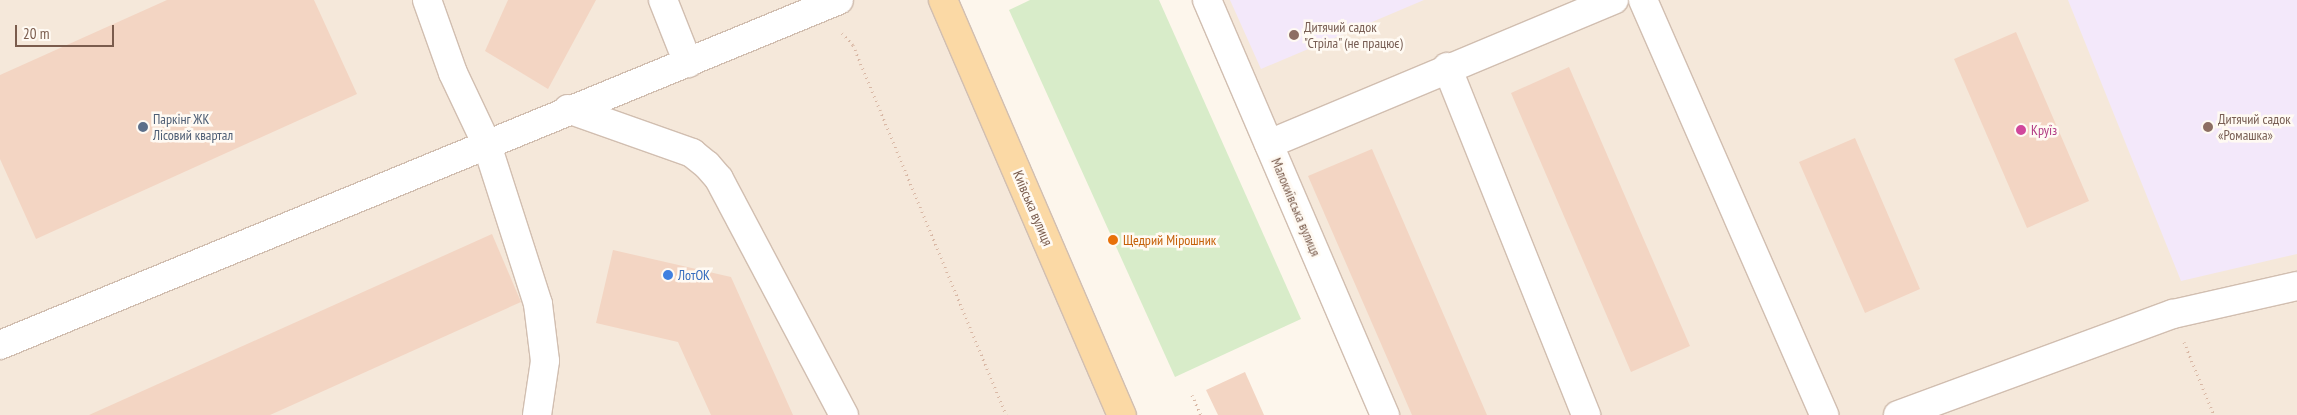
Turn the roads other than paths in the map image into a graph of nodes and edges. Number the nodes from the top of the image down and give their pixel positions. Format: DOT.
graph roads {
  1 [pos="428,0"];
  2 [pos="662,0"];
  3 [pos="839,0"];
  4 [pos="943,0"];
  5 [pos="1207,0"];
  6 [pos="1614,0"];
  7 [pos="1643,0"];
  8 [pos="688,63"];
  9 [pos="1447,68"];
  10 [pos="568,109"];
  11 [pos="1269,144"];
  12 [pos="487,145"];
  13 [pos="2297,286"];
  14 [pos="0,345"];
  15 [pos="537,415"];
  16 [pos="844,415"];
  17 [pos="1122,415"];
  18 [pos="1385,415"];
  19 [pos="1586,415"];
  20 [pos="1824,415"];
  21 [pos="1898,415"];
  1 -- 12 [label="street"];
  2 -- 8 [label="street"];
  3 -- 8 [label="street"];
  4 -- 17 [label="main road, Київська вулиця"];
  5 -- 11 [label="street, Малокиївська вулиця"];
  6 -- 9 [label="street"];
  7 -- 20 [label="street"];
  8 -- 10 [label="street"];
  9 -- 11 [label="street"];
  9 -- 19 [label="street"];
  10 -- 12 [label="street"];
  10 -- 16 [label="street"];
  11 -- 18 [label="street, Малокиївська вулиця"];
  12 -- 14 [label="street"];
  12 -- 15 [label="street"];
  13 -- 21 [label="street"];
}
